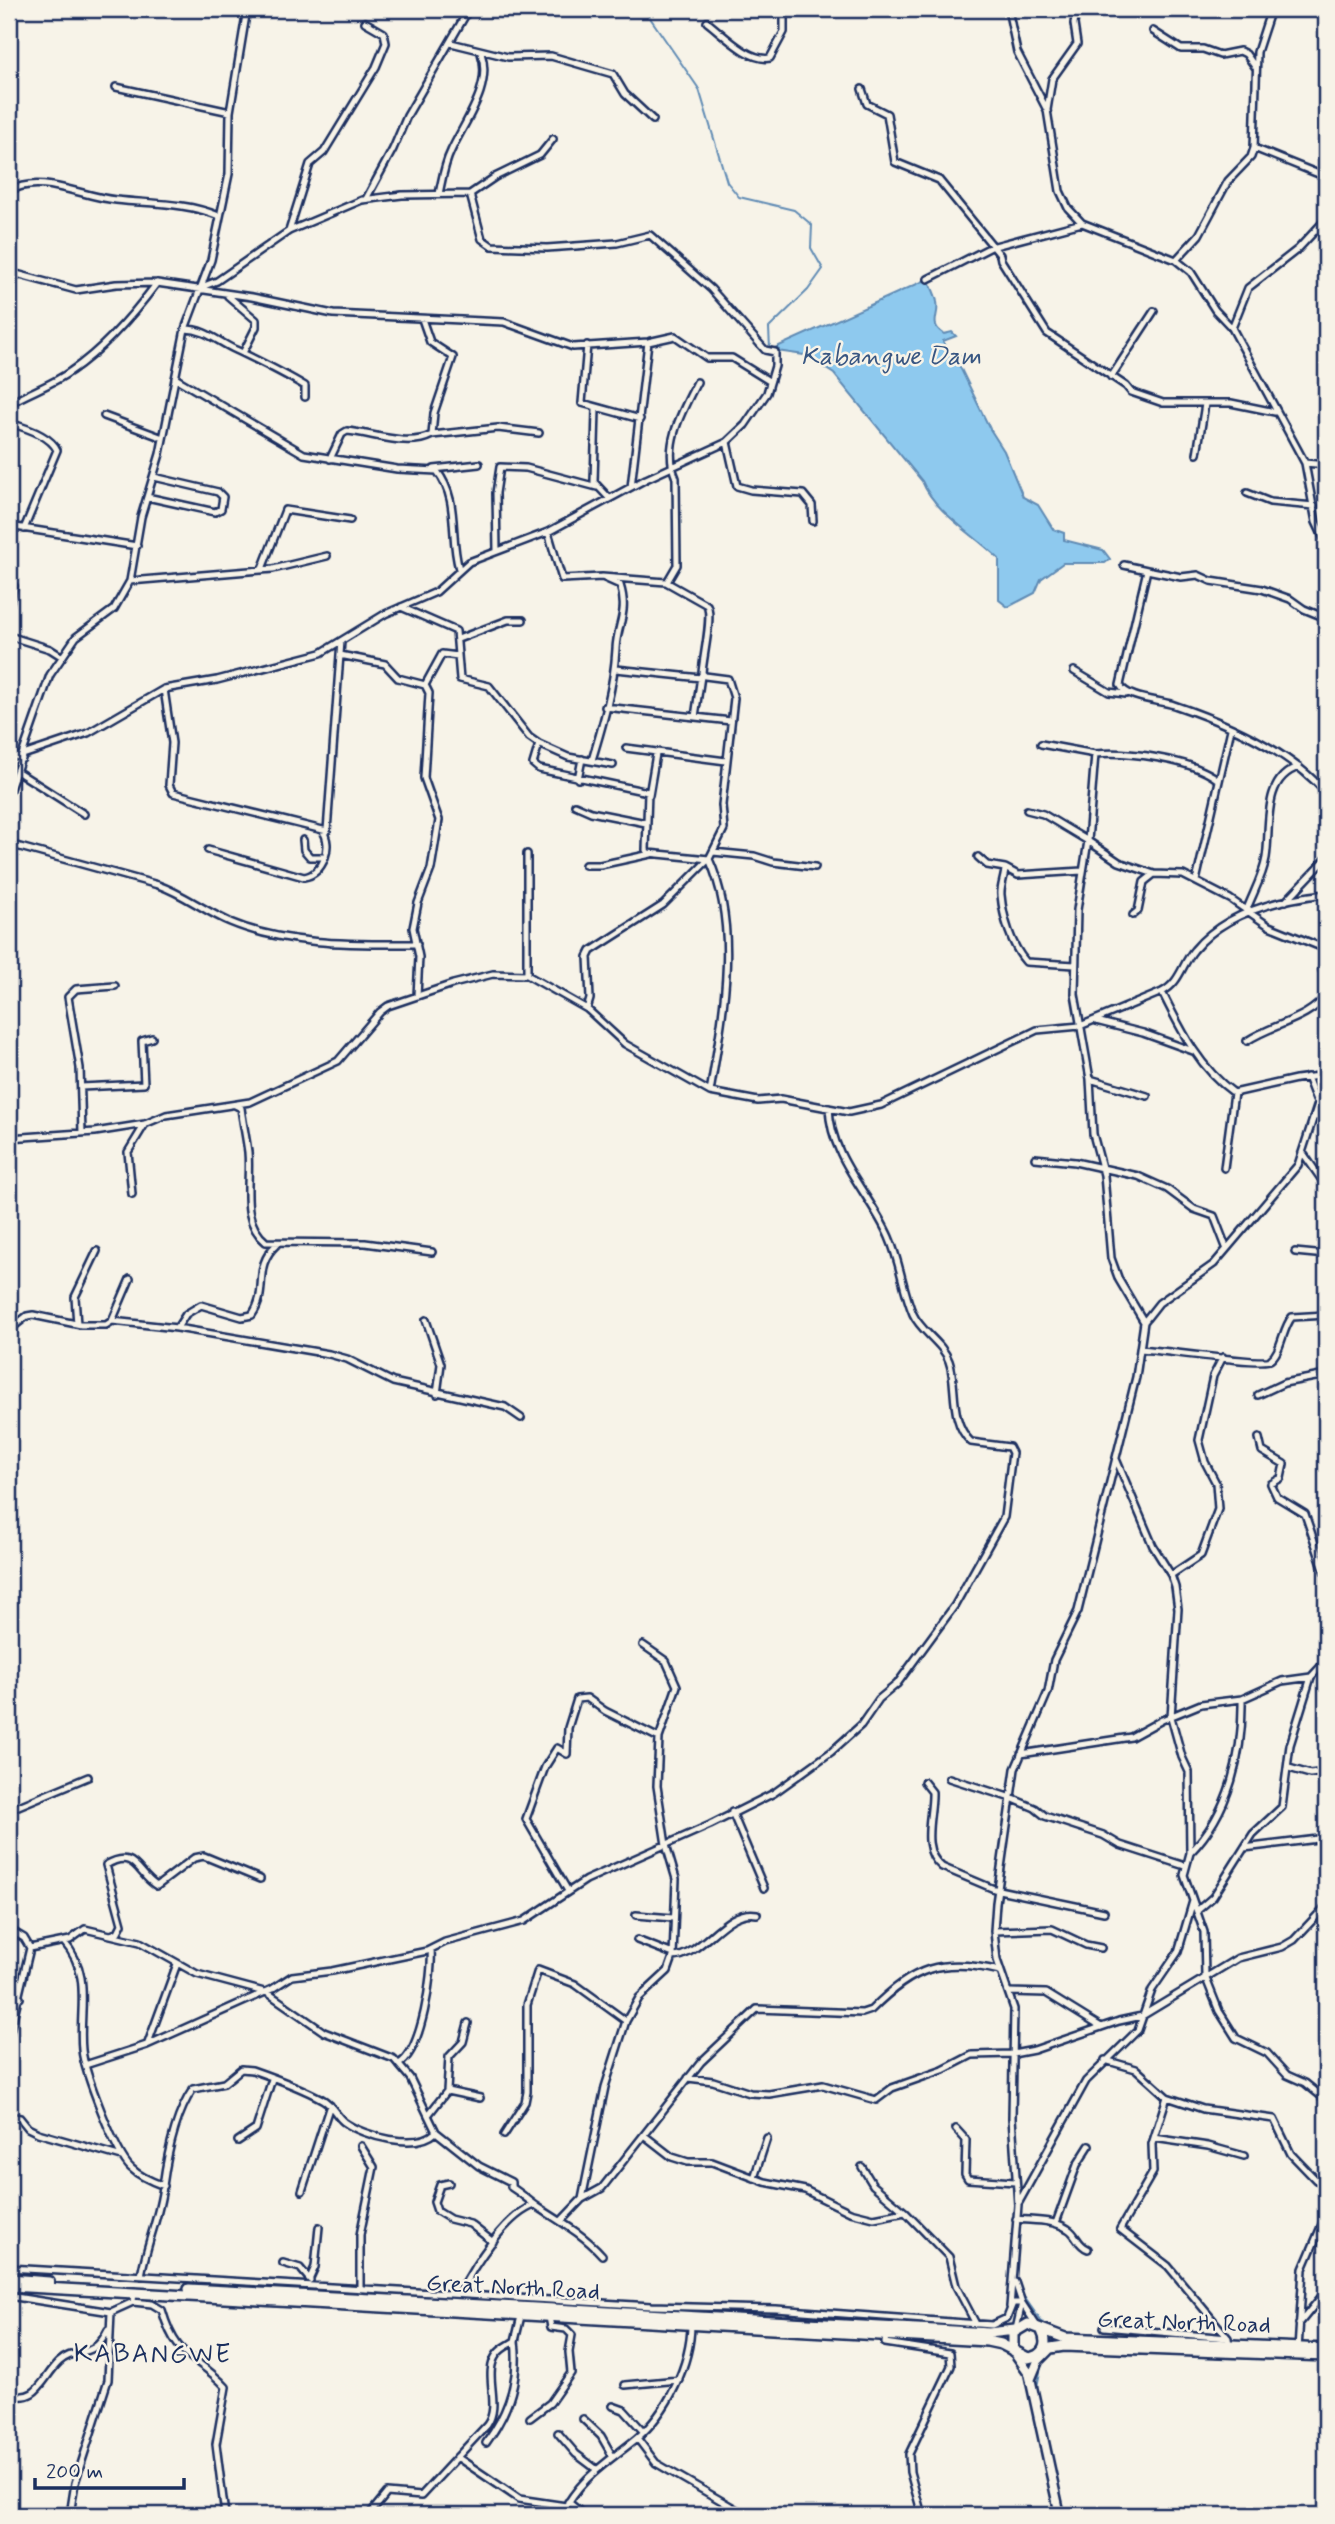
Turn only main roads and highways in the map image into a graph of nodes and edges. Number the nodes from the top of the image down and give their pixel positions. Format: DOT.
graph roads {
  1 [pos="9,2279"];
  2 [pos="9,2286"];
  3 [pos="1040,2329"];
  4 [pos="1016,2330"];
  5 [pos="1229,2344"];
  6 [pos="1326,2348"];
  7 [pos="1047,2349"];
  8 [pos="1298,2351"];
  9 [pos="1014,2352"];
  10 [pos="1326,2356"];
  11 [pos="1030,2381"];
  12 [pos="1060,2515"];
  1 -- 4 [label="main road, Great North Road"];
  2 -- 9 [label="main road, Great North Road"];
  3 -- 4 [label="main road"];
  3 -- 5 [label="main road, Great North Road"];
  3 -- 7 [label="main road"];
  4 -- 9 [label="main road"];
  5 -- 7 [label="main road, Great North Road"];
  5 -- 8 [label="main road, Great North Road"];
  6 -- 8 [label="main road, Great North Road"];
  7 -- 9 [label="main road"];
  7 -- 11 [label="main road"];
  8 -- 10 [label="main road, Great North Road"];
  9 -- 11 [label="main road"];
  11 -- 12 [label="main road"];
}
